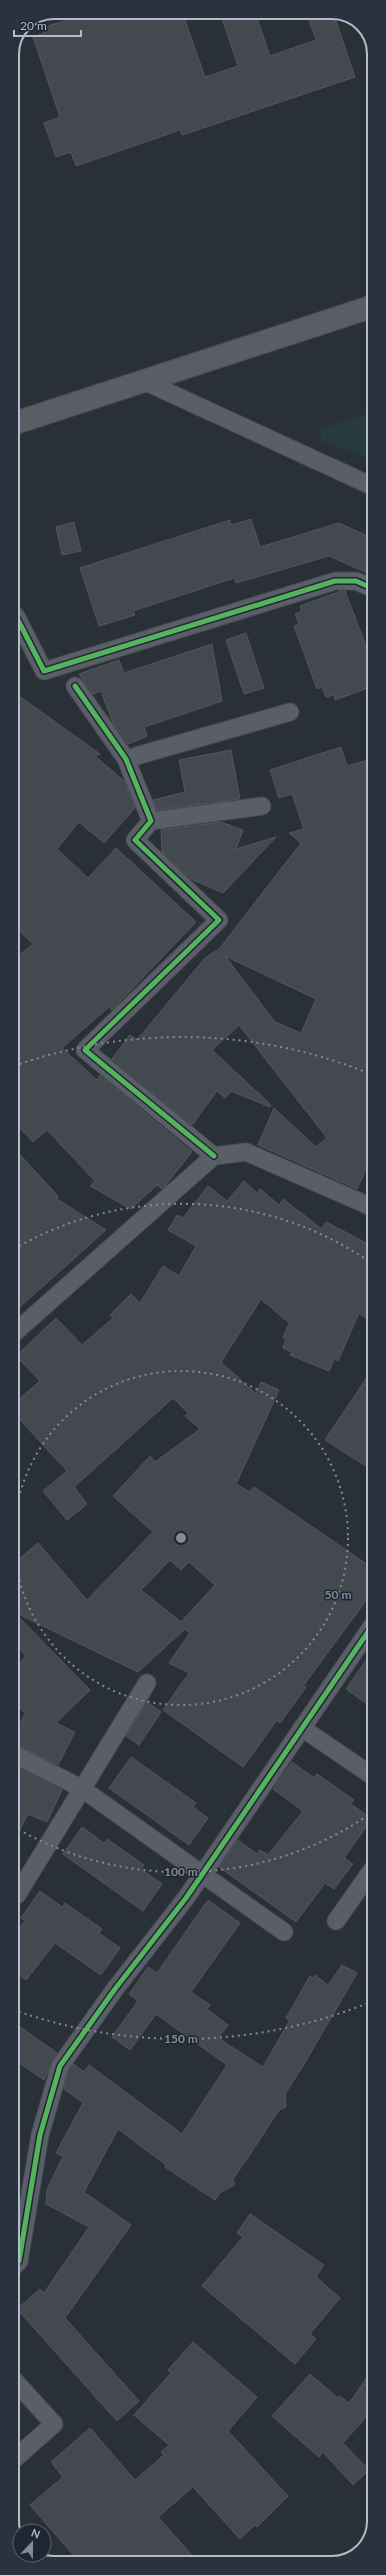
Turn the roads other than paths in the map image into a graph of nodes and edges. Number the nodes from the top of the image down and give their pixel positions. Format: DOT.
graph roads {
  1 [pos="367,308"];
  2 [pos="146,382"];
  3 [pos="19,422"];
  4 [pos="367,484"];
  5 [pos="367,586"];
  6 [pos="19,622"];
  7 [pos="75,686"];
  8 [pos="290,712"];
  9 [pos="126,759"];
  10 [pos="262,806"];
  11 [pos="151,821"];
  12 [pos="214,1156"];
  13 [pos="367,1205"];
  14 [pos="19,1329"];
  15 [pos="367,1633"];
  16 [pos="147,1683"];
  17 [pos="302,1728"];
  18 [pos="19,1757"];
  19 [pos="367,1772"];
  20 [pos="80,1788"];
  21 [pos="203,1874"];
  22 [pos="367,1877"];
  23 [pos="19,1892"];
  24 [pos="336,1921"];
  25 [pos="284,1932"];
  26 [pos="19,2261"];
  27 [pos="19,2386"];
  28 [pos="19,2455"];
  1 -- 2 [label="main road"];
  2 -- 3 [label="main road"];
  2 -- 4 [label="street"];
  5 -- 6 [label="street"];
  7 -- 9 [label="street"];
  8 -- 9 [label="street"];
  9 -- 11 [label="street"];
  10 -- 11 [label="street"];
  11 -- 12 [label="street"];
  12 -- 13 [label="street"];
  12 -- 14 [label="street"];
  15 -- 17 [label="street"];
  16 -- 20 [label="street"];
  17 -- 19 [label="street"];
  17 -- 21 [label="street"];
  18 -- 20 [label="street"];
  20 -- 21 [label="street"];
  20 -- 23 [label="street"];
  21 -- 25 [label="street"];
  21 -- 26 [label="street"];
  22 -- 24 [label="street"];
  27 -- 28 [label="street"];
}
